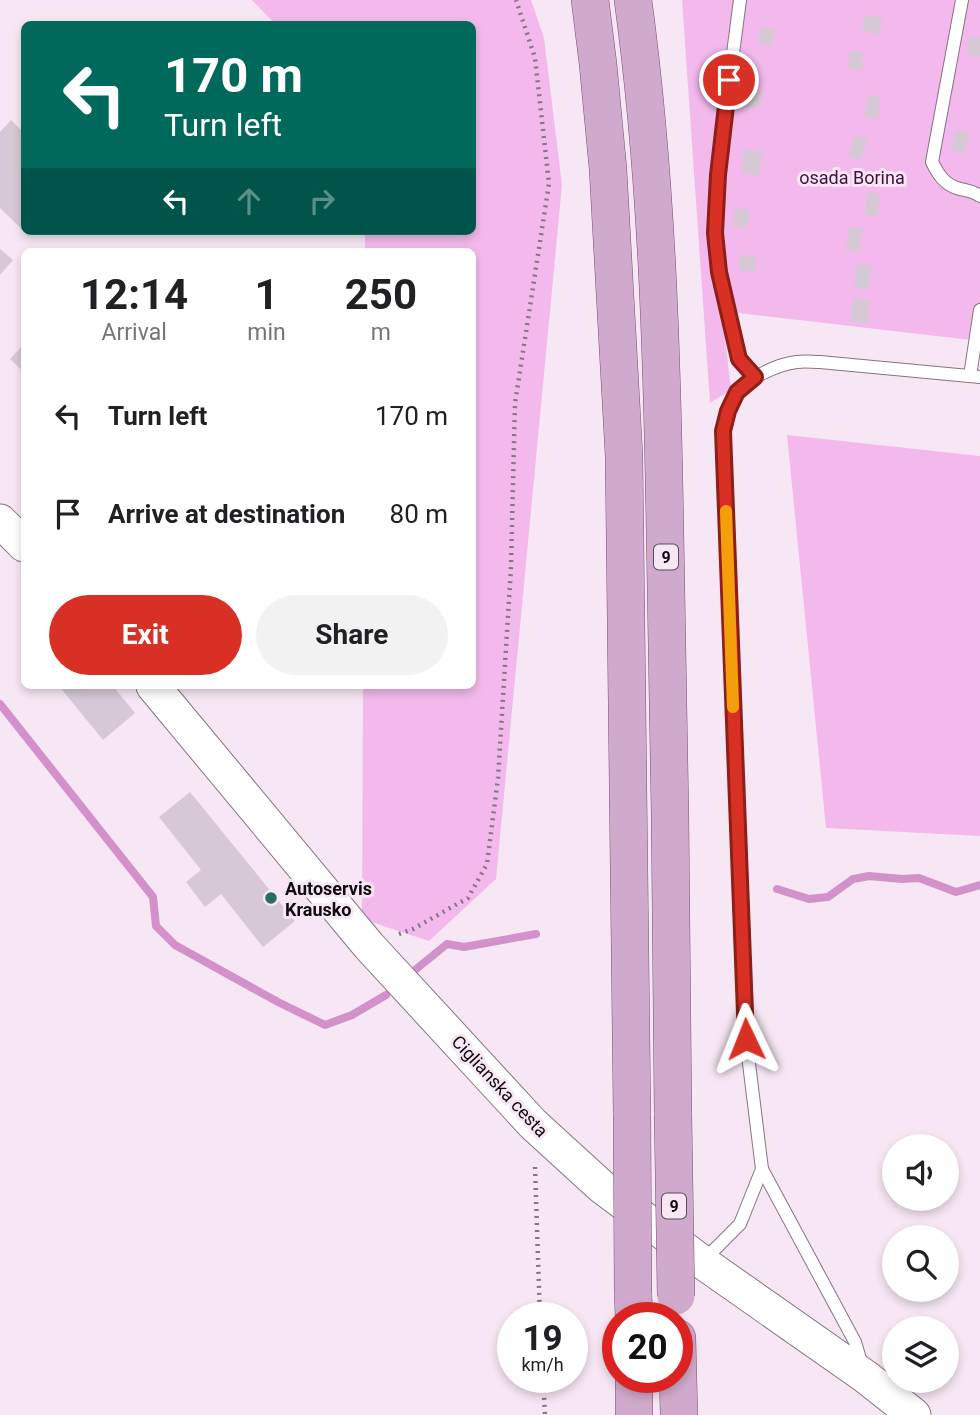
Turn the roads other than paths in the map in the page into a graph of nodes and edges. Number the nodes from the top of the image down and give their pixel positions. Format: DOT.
graph roads {
  1 [pos="590,0"];
  2 [pos="633,0"];
  3 [pos="740,0"];
  4 [pos="962,0"];
  5 [pos="980,196"];
  6 [pos="980,310"];
  7 [pos="755,377"];
  8 [pos="975,377"];
  9 [pos="0,521"];
  10 [pos="21,542"];
  11 [pos="155,689"];
  12 [pos="762,1169"];
  13 [pos="702,1262"];
  14 [pos="634,1302"];
  15 [pos="676,1302"];
  16 [pos="866,1377"];
  17 [pos="634,1393"];
  18 [pos="678,1393"];
  19 [pos="634,1415"];
  20 [pos="679,1415"];
  21 [pos="914,1415"];
  1 -- 14 [label="main road, bridge"];
  2 -- 15 [label="main road, 9, bridge"];
  3 -- 7 [label="lane"];
  4 -- 5 [label="lane"];
  6 -- 8 [label="lane"];
  7 -- 8 [label="lane"];
  7 -- 12 [label="lane"];
  9 -- 10 [label="street"];
  11 -- 13 [label="street, Ciglianska cesta"];
  12 -- 13 [label="lane"];
  12 -- 16 [label="lane"];
  13 -- 16 [label="street, Ciglianska cesta"];
  16 -- 21 [label="street, Ciglianska cesta"];
  17 -- 19 [label="main road"];
  18 -- 20 [label="main road"];
}
